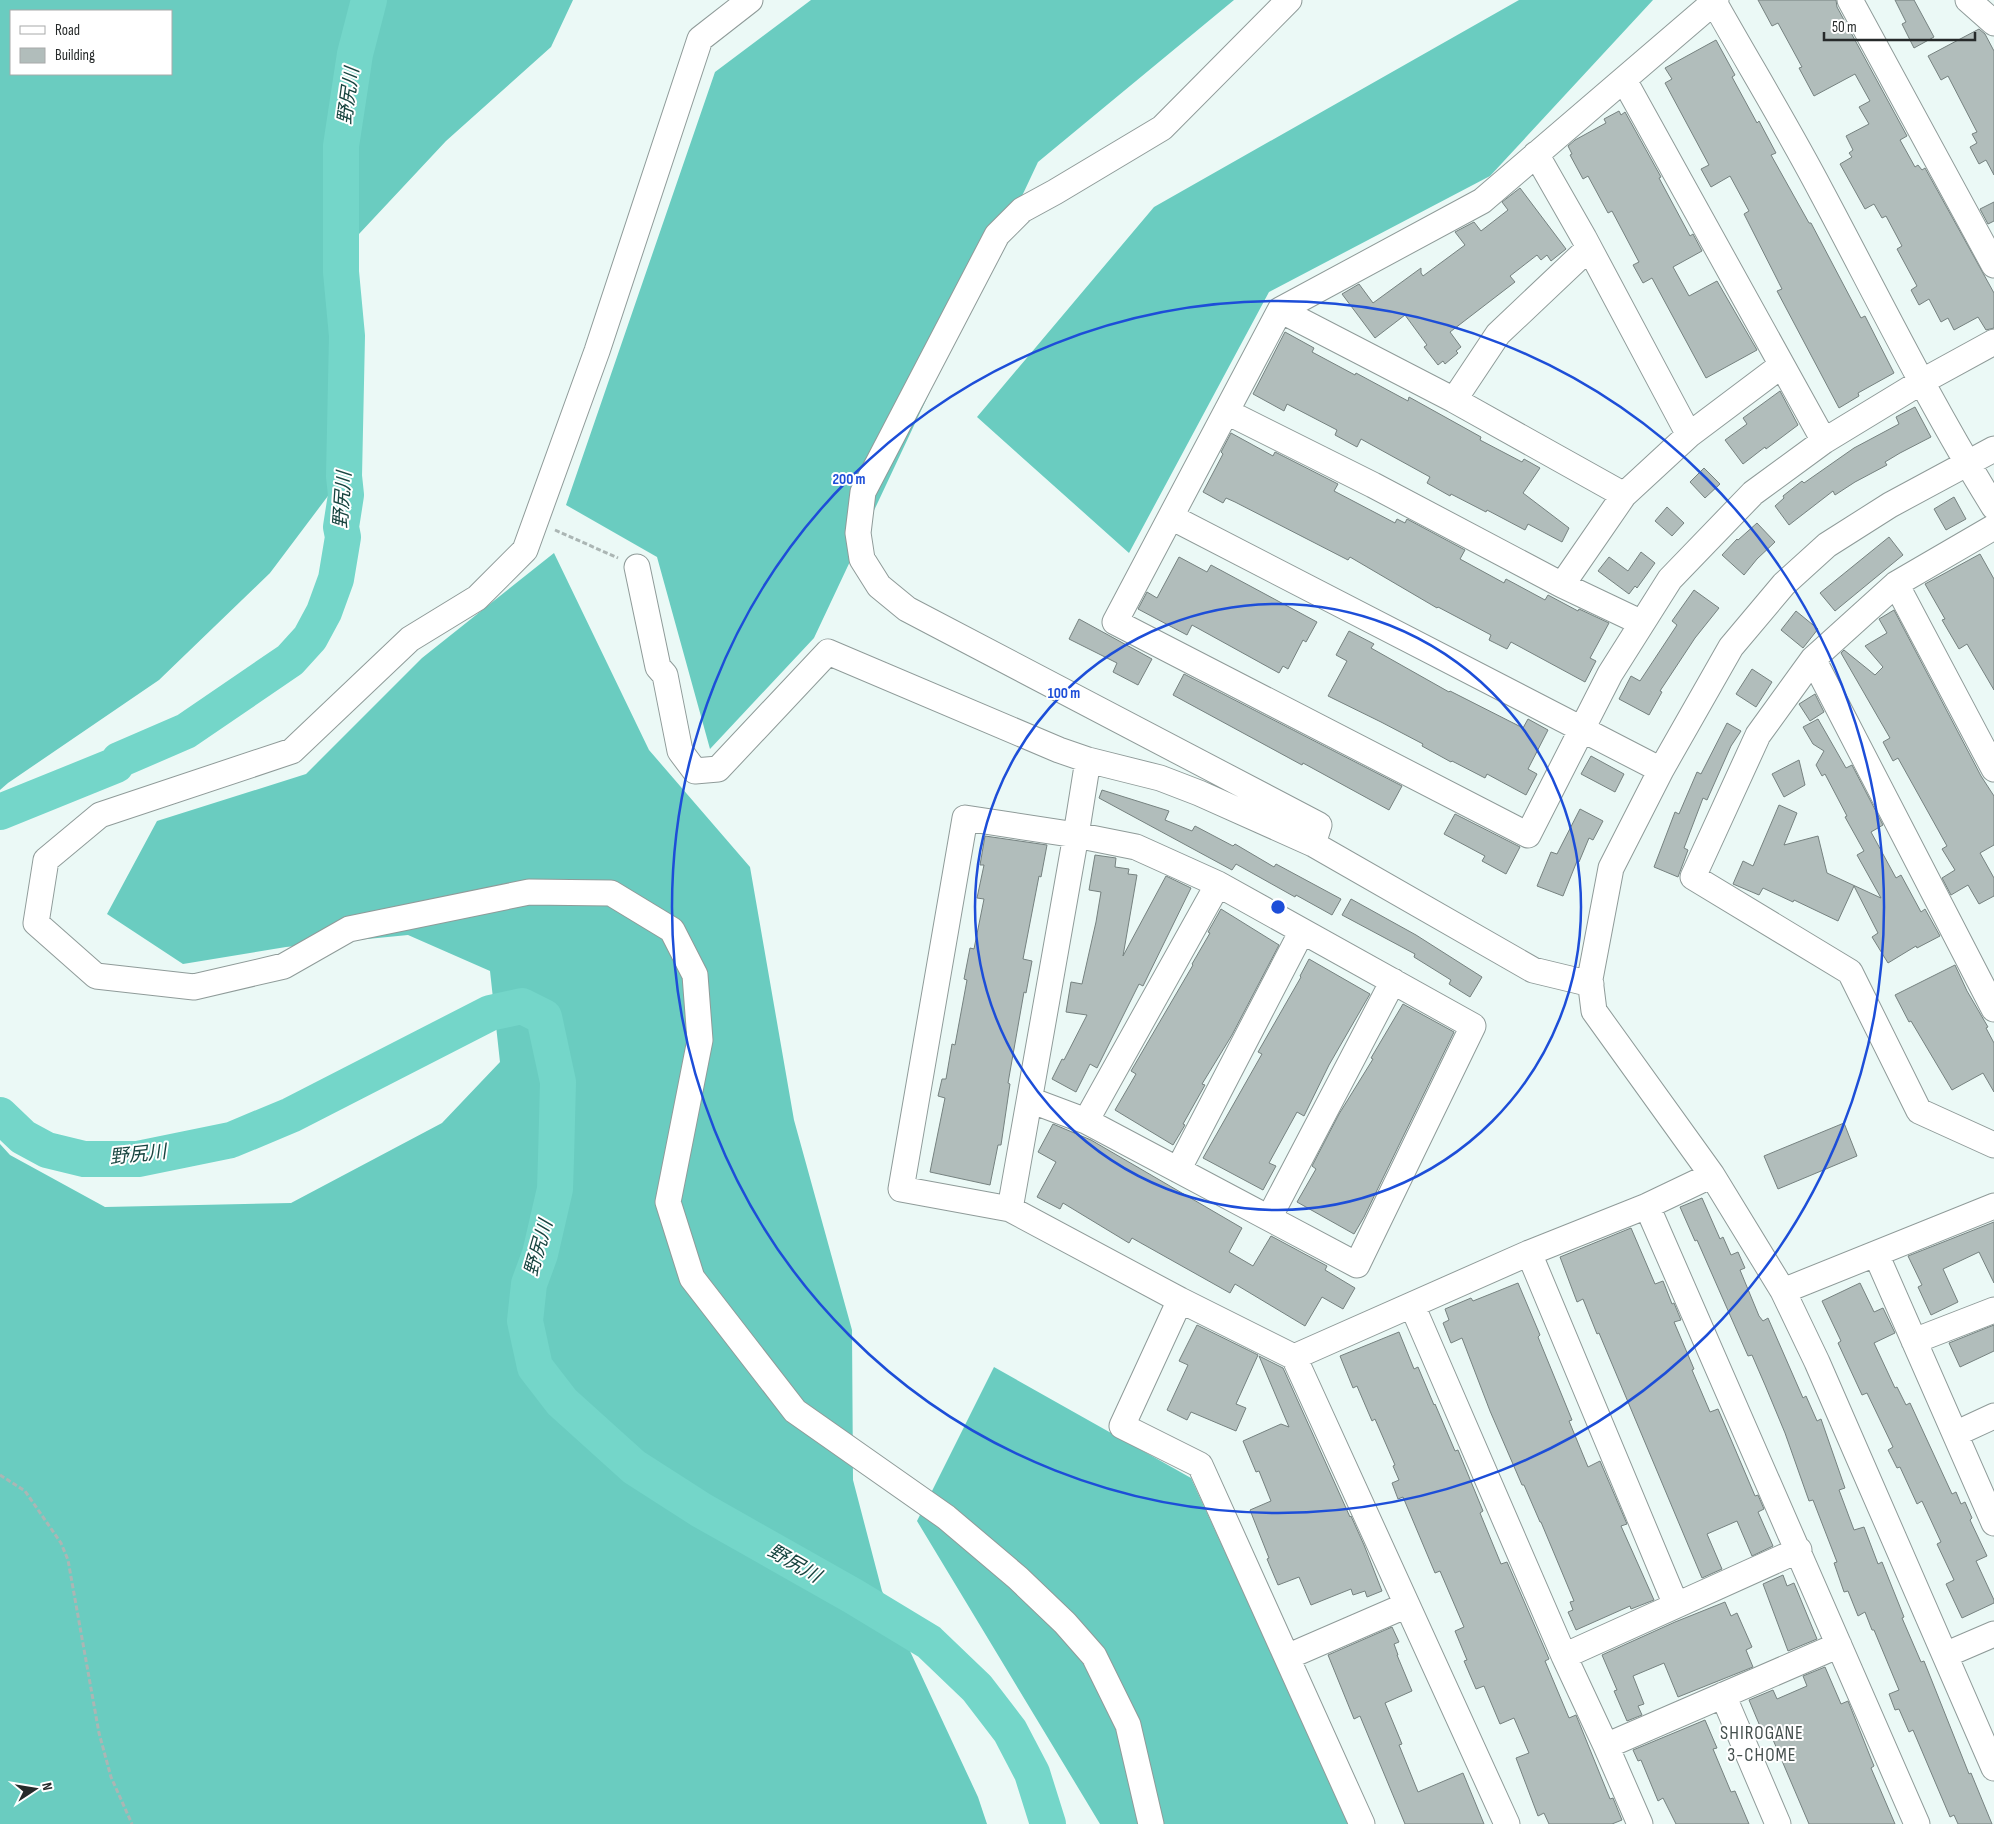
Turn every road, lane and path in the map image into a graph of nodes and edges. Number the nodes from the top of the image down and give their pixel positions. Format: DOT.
graph roads {
  1 [pos="750,0"];
  2 [pos="1289,0"];
  3 [pos="1850,0"];
  4 [pos="1968,0"];
  5 [pos="1715,1"];
  6 [pos="1994,23"];
  7 [pos="1624,80"];
  8 [pos="1536,154"];
  9 [pos="1589,248"];
  10 [pos="1994,265"];
  11 [pos="1280,310"];
  12 [pos="1994,342"];
  13 [pos="1782,365"];
  14 [pos="1921,382"];
  15 [pos="1454,400"];
  16 [pos="1227,412"];
  17 [pos="1689,435"];
  18 [pos="1824,441"];
  19 [pos="1994,448"];
  20 [pos="1966,463"];
  21 [pos="1624,496"];
  22 [pos="1994,507"];
  23 [pos="1171,517"];
  24 [pos="535,521"];
  25 [pos="1994,527"];
  26 [pos="637,567"];
  27 [pos="1896,584"];
  28 [pos="1562,585"];
  29 [pos="1642,622"];
  30 [pos="1813,659"];
  31 [pos="1582,729"];
  32 [pos="1088,760"];
  33 [pos="1994,769"];
  34 [pos="1661,770"];
  35 [pos="1076,835"];
  36 [pos="1313,844"];
  37 [pos="1218,884"];
  38 [pos="1302,930"];
  39 [pos="1393,981"];
  40 [pos="1591,984"];
  41 [pos="1994,1009"];
  42 [pos="1030,1100"];
  43 [pos="1086,1121"];
  44 [pos="1994,1145"];
  45 [pos="1178,1170"];
  46 [pos="1712,1175"];
  47 [pos="1647,1206"];
  48 [pos="1994,1206"];
  49 [pos="1010,1209"];
  50 [pos="1270,1218"];
  51 [pos="1529,1253"];
  52 [pos="1876,1254"];
  53 [pos="1783,1291"];
  54 [pos="1180,1300"];
  55 [pos="1412,1305"];
  56 [pos="1994,1310"];
  57 [pos="1914,1341"];
  58 [pos="1294,1357"];
  59 [pos="1994,1416"];
  60 [pos="1955,1434"];
  61 [pos="0,1475"];
  62 [pos="1994,1524"];
  63 [pos="1799,1550"];
  64 [pos="1407,1605"];
  65 [pos="1676,1605"];
  66 [pos="1994,1634"];
  67 [pos="1839,1645"];
  68 [pos="1944,1655"];
  69 [pos="1564,1656"];
  70 [pos="1287,1657"];
  71 [pos="1723,1695"];
  72 [pos="1606,1746"];
  73 [pos="1994,1768"];
  74 [pos="132,1824"];
  75 [pos="1151,1824"];
  76 [pos="1362,1824"];
  77 [pos="1506,1824"];
  78 [pos="1640,1824"];
  79 [pos="1778,1824"];
  80 [pos="1917,1824"];
  1 -- 24 [label="street"];
  2 -- 36 [label="street"];
  3 -- 10 [label="street"];
  4 -- 6 [label="street"];
  5 -- 7 [label="street"];
  5 -- 14 [label="street"];
  7 -- 8 [label="street"];
  7 -- 13 [label="street"];
  8 -- 9 [label="street"];
  8 -- 11 [label="street"];
  9 -- 15 [label="street"];
  9 -- 17 [label="street"];
  11 -- 15 [label="street"];
  11 -- 16 [label="street"];
  12 -- 14 [label="street"];
  13 -- 17 [label="street"];
  13 -- 18 [label="street"];
  14 -- 18 [label="street"];
  14 -- 20 [label="street"];
  15 -- 21 [label="street"];
  16 -- 23 [label="street"];
  16 -- 28 [label="street"];
  17 -- 21 [label="street"];
  18 -- 29 [label="street"];
  19 -- 20 [label="street"];
  20 -- 22 [label="street"];
  20 -- 34 [label="street"];
  21 -- 28 [label="street"];
  23 -- 31 [label="street"];
  23 -- 31 [label="street"];
  24 -- 26 [label="path"];
  24 -- 75 [label="street"];
  25 -- 27 [label="street"];
  26 -- 32 [label="street"];
  27 -- 30 [label="street"];
  27 -- 33 [label="street"];
  28 -- 29 [label="street"];
  29 -- 31 [label="street"];
  30 -- 41 [label="street"];
  30 -- 44 [label="street"];
  31 -- 34 [label="street"];
  32 -- 35 [label="street"];
  32 -- 36 [label="street"];
  34 -- 40 [label="street"];
  35 -- 37 [label="street"];
  35 -- 42 [label="street"];
  35 -- 49 [label="street"];
  36 -- 40 [label="street"];
  37 -- 38 [label="street"];
  37 -- 43 [label="street"];
  38 -- 39 [label="street"];
  38 -- 45 [label="street"];
  39 -- 50 [label="street"];
  39 -- 50 [label="street"];
  40 -- 46 [label="street"];
  42 -- 43 [label="street"];
  42 -- 49 [label="street"];
  43 -- 45 [label="street"];
  45 -- 50 [label="street"];
  46 -- 47 [label="street"];
  46 -- 53 [label="street"];
  47 -- 51 [label="street"];
  47 -- 63 [label="street"];
  48 -- 52 [label="street"];
  49 -- 54 [label="street"];
  51 -- 55 [label="street"];
  51 -- 65 [label="street"];
  52 -- 53 [label="street"];
  52 -- 57 [label="street"];
  53 -- 68 [label="street"];
  54 -- 58 [label="street"];
  54 -- 70 [label="street"];
  55 -- 58 [label="street"];
  55 -- 69 [label="street"];
  56 -- 57 [label="street"];
  57 -- 60 [label="street"];
  58 -- 64 [label="street"];
  59 -- 60 [label="street"];
  60 -- 62 [label="street"];
  61 -- 74 [label="path"];
  63 -- 65 [label="street"];
  63 -- 67 [label="street"];
  64 -- 70 [label="street"];
  64 -- 77 [label="street"];
  65 -- 69 [label="street"];
  66 -- 68 [label="street"];
  67 -- 71 [label="street"];
  67 -- 80 [label="street"];
  68 -- 73 [label="street"];
  69 -- 72 [label="street"];
  70 -- 76 [label="street"];
  71 -- 72 [label="street"];
  71 -- 79 [label="street"];
  72 -- 78 [label="street"];
}
